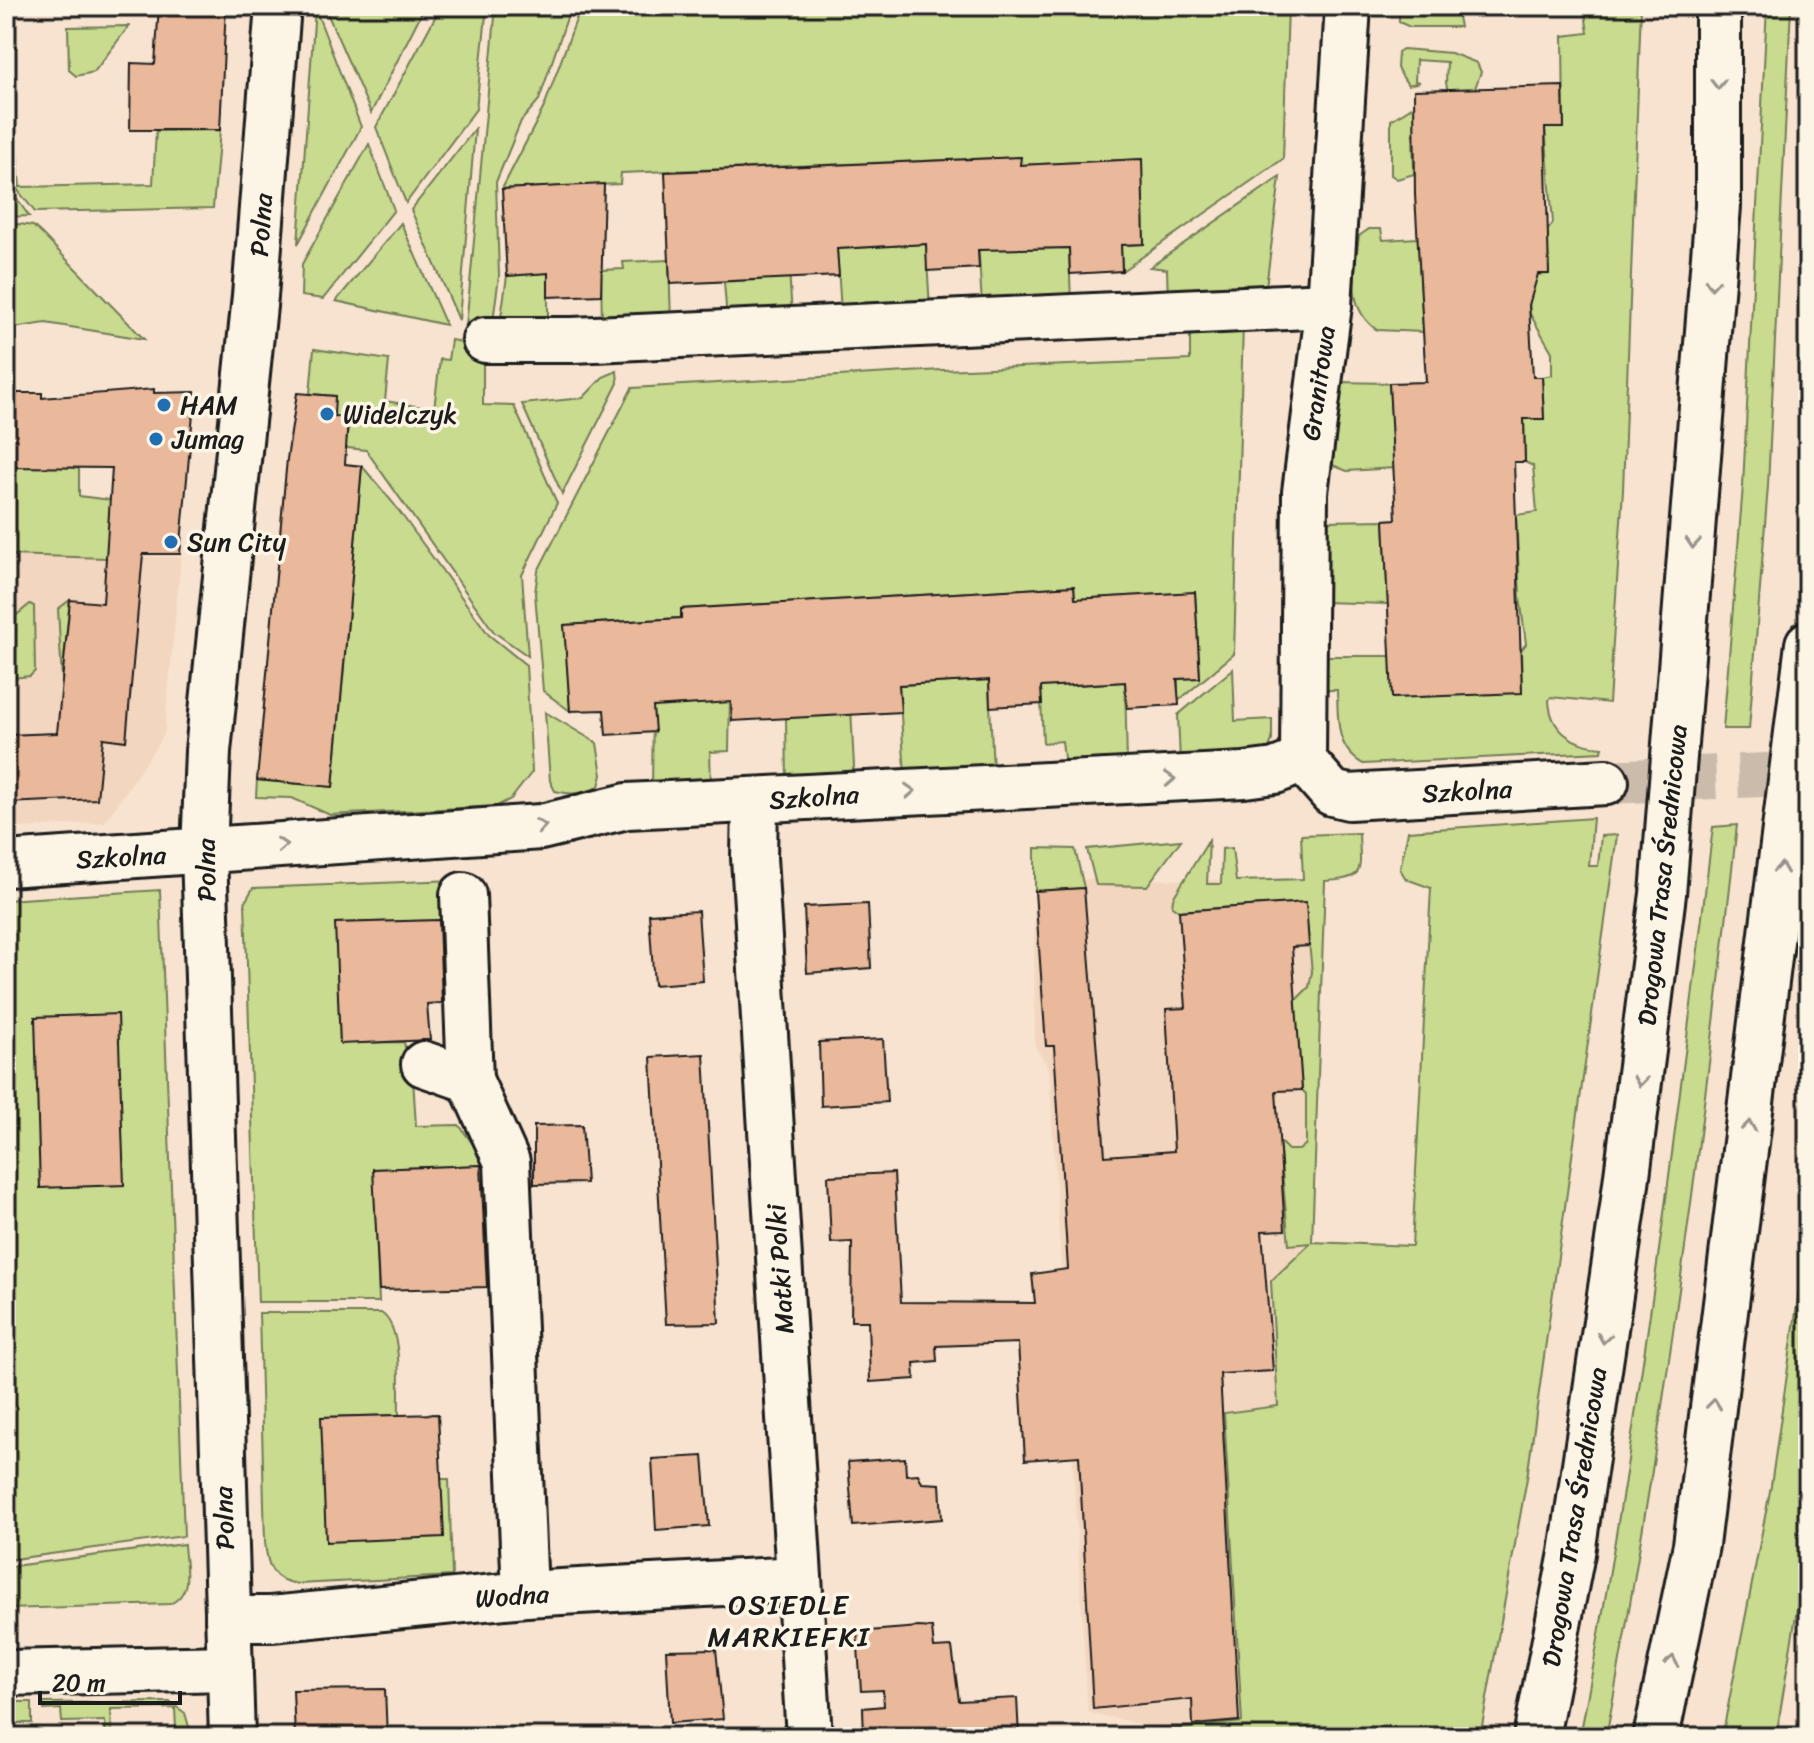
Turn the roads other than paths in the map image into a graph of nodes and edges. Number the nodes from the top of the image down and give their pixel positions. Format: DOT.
graph roads {
  1 [pos="278,6"];
  2 [pos="1348,6"];
  3 [pos="1718,6"];
  4 [pos="1329,305"];
  5 [pos="485,340"];
  6 [pos="1808,644"];
  7 [pos="1303,760"];
  8 [pos="1606,782"];
  9 [pos="755,801"];
  10 [pos="204,852"];
  11 [pos="6,864"];
  12 [pos="463,895"];
  13 [pos="424,1064"];
  14 [pos="470,1080"];
  15 [pos="797,1579"];
  16 [pos="525,1594"];
  17 [pos="228,1619"];
  18 [pos="230,1668"];
  19 [pos="6,1673"];
  20 [pos="232,1737"];
  21 [pos="809,1737"];
  22 [pos="1536,1737"];
  23 [pos="1656,1737"];
  1 -- 10 [label="street, Polna"];
  2 -- 4 [label="street, Granitowa"];
  3 -- 22 [label="street, Drogowa Trasa Średnicowa, one-way"];
  4 -- 5 [label="street"];
  4 -- 7 [label="street, Granitowa"];
  23 -- 6 [label="street, one-way"];
  7 -- 8 [label="street, Szkolna"];
  9 -- 7 [label="street, Szkolna, one-way"];
  10 -- 9 [label="street, Szkolna, one-way"];
  9 -- 15 [label="street, Matki Polki"];
  10 -- 11 [label="street, Szkolna"];
  10 -- 17 [label="street, Polna"];
  12 -- 14 [label="street"];
  13 -- 14 [label="street"];
  14 -- 16 [label="street"];
  15 -- 16 [label="street, Wodna"];
  15 -- 21 [label="street, Matki Polki"];
  16 -- 17 [label="street, Wodna"];
  17 -- 18 [label="street, Polna"];
  18 -- 19 [label="street"];
  18 -- 20 [label="street, Polna"];
}
